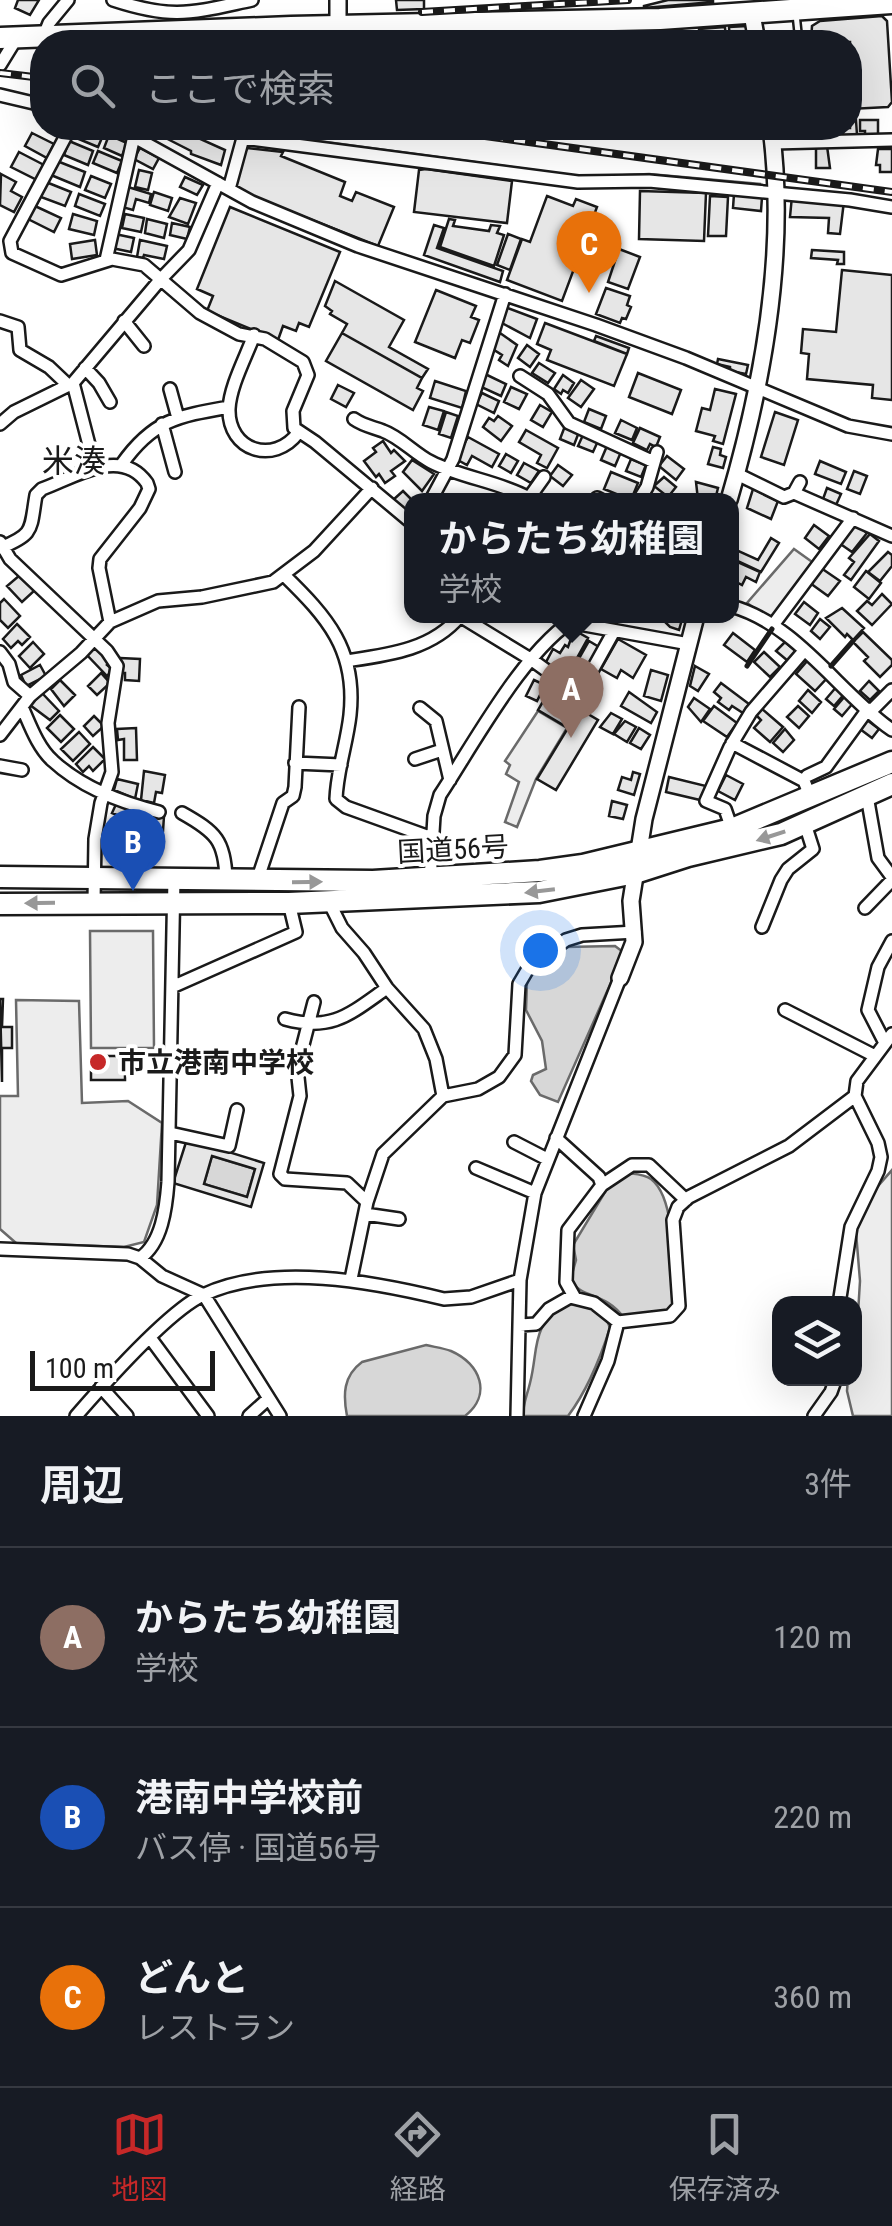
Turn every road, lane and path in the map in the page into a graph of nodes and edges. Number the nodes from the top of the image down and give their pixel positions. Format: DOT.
graph roads {
  1 [pos="68,0"];
  2 [pos="113,0"];
  3 [pos="252,0"];
  4 [pos="338,0"];
  5 [pos="892,3"];
  6 [pos="750,7"];
  7 [pos="796,11"];
  8 [pos="193,15"];
  9 [pos="46,30"];
  10 [pos="95,30"];
  11 [pos="270,30"];
  12 [pos="346,30"];
  13 [pos="379,30"];
  14 [pos="798,30"];
  15 [pos="8,39"];
  16 [pos="0,65"];
  17 [pos="0,95"];
  18 [pos="30,102"];
  19 [pos="862,139"];
  20 [pos="64,140"];
  21 [pos="133,140"];
  22 [pos="141,140"];
  23 [pos="243,140"];
  24 [pos="259,140"];
  25 [pos="772,140"];
  26 [pos="892,140"];
  27 [pos="223,186"];
  28 [pos="777,192"];
  29 [pos="892,207"];
  30 [pos="106,260"];
  31 [pos="160,280"];
  32 [pos="505,294"];
  33 [pos="124,321"];
  34 [pos="0,322"];
  35 [pos="254,335"];
  36 [pos="144,346"];
  37 [pos="85,368"];
  38 [pos="520,376"];
  39 [pos="70,384"];
  40 [pos="758,388"];
  41 [pos="170,389"];
  42 [pos="110,402"];
  43 [pos="229,407"];
  44 [pos="563,414"];
  45 [pos="178,418"];
  46 [pos="354,420"];
  47 [pos="0,424"];
  48 [pos="162,424"];
  49 [pos="553,430"];
  50 [pos="298,433"];
  51 [pos="892,434"];
  52 [pos="122,464"];
  53 [pos="95,468"];
  54 [pos="448,468"];
  55 [pos="176,472"];
  56 [pos="736,474"];
  57 [pos="544,476"];
  58 [pos="372,488"];
  59 [pos="435,493"];
  60 [pos="520,493"];
  61 [pos="532,493"];
  62 [pos="643,493"];
  63 [pos="731,493"];
  64 [pos="404,516"];
  65 [pos="854,518"];
  66 [pos="892,536"];
  67 [pos="1,546"];
  68 [pos="284,575"];
  69 [pos="739,608"];
  70 [pos="110,622"];
  71 [pos="454,623"];
  72 [pos="471,623"];
  73 [pos="564,623"];
  74 [pos="586,623"];
  75 [pos="694,623"];
  76 [pos="773,625"];
  77 [pos="614,631"];
  78 [pos="93,639"];
  79 [pos="689,644"];
  80 [pos="0,652"];
  81 [pos="803,652"];
  82 [pos="346,660"];
  83 [pos="532,660"];
  84 [pos="892,690"];
  85 [pos="26,702"];
  86 [pos="299,706"];
  87 [pos="420,708"];
  88 [pos="869,710"];
  89 [pos="892,730"];
  90 [pos="0,735"];
  91 [pos="732,742"];
  92 [pos="442,750"];
  93 [pos="416,759"];
  94 [pos="892,762"];
  95 [pos="296,763"];
  96 [pos="340,765"];
  97 [pos="0,766"];
  98 [pos="22,770"];
  99 [pos="450,780"];
  100 [pos="892,784"];
  101 [pos="808,790"];
  102 [pos="106,793"];
  103 [pos="866,796"];
  104 [pos="159,812"];
  105 [pos="182,814"];
  106 [pos="806,824"];
  107 [pos="732,828"];
  108 [pos="432,838"];
  109 [pos="637,862"];
  110 [pos="0,877"];
  111 [pos="95,877"];
  112 [pos="174,878"];
  113 [pos="226,879"];
  114 [pos="892,879"];
  115 [pos="258,881"];
  116 [pos="430,889"];
  117 [pos="94,902"];
  118 [pos="174,902"];
  119 [pos="329,902"];
  120 [pos="289,903"];
  121 [pos="0,904"];
  122 [pos="865,908"];
  123 [pos="762,928"];
  124 [pos="635,932"];
  125 [pos="892,941"];
  126 [pos="620,978"];
  127 [pos="172,987"];
  128 [pos="386,988"];
  129 [pos="314,1002"];
  130 [pos="785,1010"];
  131 [pos="286,1019"];
  132 [pos="308,1025"];
  133 [pos="889,1041"];
  134 [pos="875,1056"];
  135 [pos="443,1096"];
  136 [pos="854,1096"];
  137 [pos="237,1110"];
  138 [pos="170,1132"];
  139 [pos="556,1138"];
  140 [pos="514,1142"];
  141 [pos="548,1158"];
  142 [pos="476,1168"];
  143 [pos="892,1169"];
  144 [pos="878,1171"];
  145 [pos="602,1185"];
  146 [pos="536,1193"];
  147 [pos="686,1200"];
  148 [pos="366,1208"];
  149 [pos="398,1219"];
  150 [pos="0,1249"];
  151 [pos="140,1258"];
  152 [pos="351,1280"];
  153 [pos="520,1280"];
  154 [pos="204,1294"];
  155 [pos="840,1296"];
  156 [pos="575,1298"];
  157 [pos="618,1322"];
  158 [pos="520,1325"];
  159 [pos="151,1339"];
  160 [pos="833,1386"];
  161 [pos="101,1387"];
  162 [pos="268,1399"];
  163 [pos="76,1416"];
  164 [pos="127,1416"];
  165 [pos="208,1416"];
  166 [pos="249,1416"];
  167 [pos="280,1416"];
  168 [pos="517,1416"];
  169 [pos="584,1416"];
  170 [pos="814,1416"];
  1 -- 9 [label="street"];
  2 -- 8 [label="street"];
  3 -- 8 [label="street"];
  4 -- 12 [label="street"];
  5 -- 7 [label="highway"];
  6 -- 7 [label="highway"];
  6 -- 13 [label="highway"];
  7 -- 14 [label="lane"];
  8 -- 10 [label="highway"];
  8 -- 11 [label="highway"];
  15 -- 16 [label="street"];
  17 -- 18 [label="street"];
  19 -- 26 [label="street"];
  20 -- 30 [label="street"];
  21 -- 30 [label="street"];
  22 -- 27 [label="street"];
  23 -- 27 [label="street"];
  24 -- 28 [label="street"];
  25 -- 28 [label="street"];
  27 -- 31 [label="street"];
  27 -- 32 [label="street"];
  28 -- 29 [label="street"];
  28 -- 40 [label="street"];
  30 -- 31 [label="street"];
  31 -- 33 [label="street"];
  31 -- 35 [label="street"];
  32 -- 40 [label="street"];
  32 -- 54 [label="street"];
  33 -- 36 [label="street"];
  33 -- 37 [label="street"];
  34 -- 39 [label="street"];
  35 -- 43 [label="street"];
  35 -- 50 [label="street"];
  37 -- 39 [label="street"];
  37 -- 42 [label="street"];
  38 -- 44 [label="street"];
  39 -- 47 [label="street"];
  39 -- 53 [label="street"];
  40 -- 51 [label="street"];
  40 -- 56 [label="street"];
  41 -- 45 [label="street"];
  43 -- 45 [label="street"];
  43 -- 50 [label="street"];
  44 -- 49 [label="street"];
  44 -- 62 [label="street"];
  45 -- 48 [label="street"];
  46 -- 54 [label="street"];
  48 -- 52 [label="street"];
  48 -- 55 [label="street"];
  50 -- 58 [label="street"];
  52 -- 53 [label="street"];
  52 -- 70 [label="street"];
  53 -- 67 [label="street"];
  54 -- 59 [label="street"];
  54 -- 60 [label="street"];
  56 -- 63 [label="street"];
  56 -- 65 [label="street"];
  57 -- 61 [label="street"];
  58 -- 64 [label="street"];
  58 -- 68 [label="street"];
  65 -- 66 [label="street"];
  65 -- 76 [label="street"];
  67 -- 78 [label="street"];
  68 -- 70 [label="street"];
  68 -- 82 [label="street"];
  69 -- 76 [label="street"];
  70 -- 78 [label="street"];
  71 -- 82 [label="street"];
  72 -- 83 [label="street"];
  73 -- 83 [label="street"];
  74 -- 77 [label="street"];
  75 -- 79 [label="street"];
  76 -- 81 [label="street"];
  77 -- 79 [label="street"];
  77 -- 83 [label="street"];
  78 -- 85 [label="street"];
  78 -- 102 [label="street"];
  79 -- 109 [label="street"];
  80 -- 85 [label="street"];
  81 -- 88 [label="street"];
  81 -- 91 [label="street"];
  82 -- 96 [label="street"];
  83 -- 99 [label="street"];
  84 -- 88 [label="street"];
  85 -- 90 [label="street"];
  85 -- 102 [label="street"];
  86 -- 95 [label="street"];
  87 -- 92 [label="street"];
  88 -- 89 [label="street"];
  88 -- 101 [label="street"];
  91 -- 101 [label="street"];
  91 -- 107 [label="street"];
  92 -- 93 [label="street"];
  92 -- 99 [label="street"];
  94 -- 101 [label="highway, 国道56号"];
  95 -- 96 [label="street"];
  95 -- 115 [label="street"];
  96 -- 108 [label="street"];
  97 -- 98 [label="street"];
  99 -- 108 [label="street"];
  100 -- 103 [label="highway, 国道56号"];
  101 -- 107 [label="highway, 国道56号"];
  102 -- 104 [label="street"];
  102 -- 111 [label="street"];
  103 -- 106 [label="highway, 国道56号"];
  103 -- 114 [label="street"];
  105 -- 113 [label="street"];
  106 -- 109 [label="highway, 国道56号, one-way"];
  106 -- 123 [label="street"];
  107 -- 109 [label="highway, 国道56号"];
  108 -- 116 [label="street"];
  109 -- 116 [label="highway, 国道56号"];
  109 -- 124 [label="street"];
  110 -- 111 [label="highway, 国道56号"];
  111 -- 112 [label="highway, 国道56号"];
  111 -- 117 [label="street"];
  112 -- 113 [label="highway, 国道56号"];
  112 -- 118 [label="street"];
  113 -- 115 [label="highway, 国道56号"];
  114 -- 122 [label="street"];
  115 -- 116 [label="highway, 国道56号, one-way"];
  116 -- 119 [label="highway, 国道56号"];
  117 -- 118 [label="highway, 国道56号"];
  117 -- 121 [label="highway, 国道56号, one-way"];
  118 -- 120 [label="highway, 国道56号"];
  118 -- 127 [label="street"];
  119 -- 120 [label="highway, 国道56号"];
  119 -- 128 [label="street"];
  120 -- 127 [label="street"];
  124 -- 126 [label="street"];
  124 -- 135 [label="street"];
  125 -- 133 [label="street"];
  126 -- 139 [label="street"];
  127 -- 138 [label="street"];
  128 -- 132 [label="street"];
  128 -- 135 [label="street"];
  129 -- 132 [label="street"];
  130 -- 134 [label="street"];
  131 -- 132 [label="street"];
  132 -- 148 [label="street"];
  133 -- 134 [label="street"];
  134 -- 136 [label="street"];
  135 -- 148 [label="street"];
  136 -- 144 [label="street"];
  136 -- 147 [label="street"];
  137 -- 138 [label="street"];
  138 -- 151 [label="street"];
  139 -- 141 [label="street"];
  139 -- 145 [label="street"];
  140 -- 141 [label="street"];
  141 -- 146 [label="street"];
  142 -- 146 [label="street"];
  143 -- 144 [label="street"];
  144 -- 155 [label="street"];
  145 -- 147 [label="street"];
  145 -- 156 [label="street"];
  146 -- 153 [label="street"];
  147 -- 157 [label="street"];
  148 -- 149 [label="street"];
  148 -- 152 [label="street"];
  150 -- 151 [label="street"];
  151 -- 154 [label="street"];
  152 -- 153 [label="street"];
  152 -- 154 [label="street"];
  153 -- 158 [label="street"];
  154 -- 159 [label="street"];
  154 -- 162 [label="street"];
  156 -- 157 [label="street"];
  156 -- 158 [label="street"];
  157 -- 169 [label="street"];
  158 -- 168 [label="street"];
  159 -- 161 [label="street"];
  159 -- 165 [label="street"];
  160 -- 170 [label="street"];
  161 -- 163 [label="street"];
  161 -- 164 [label="street"];
  162 -- 166 [label="street"];
  162 -- 167 [label="street"];
}
